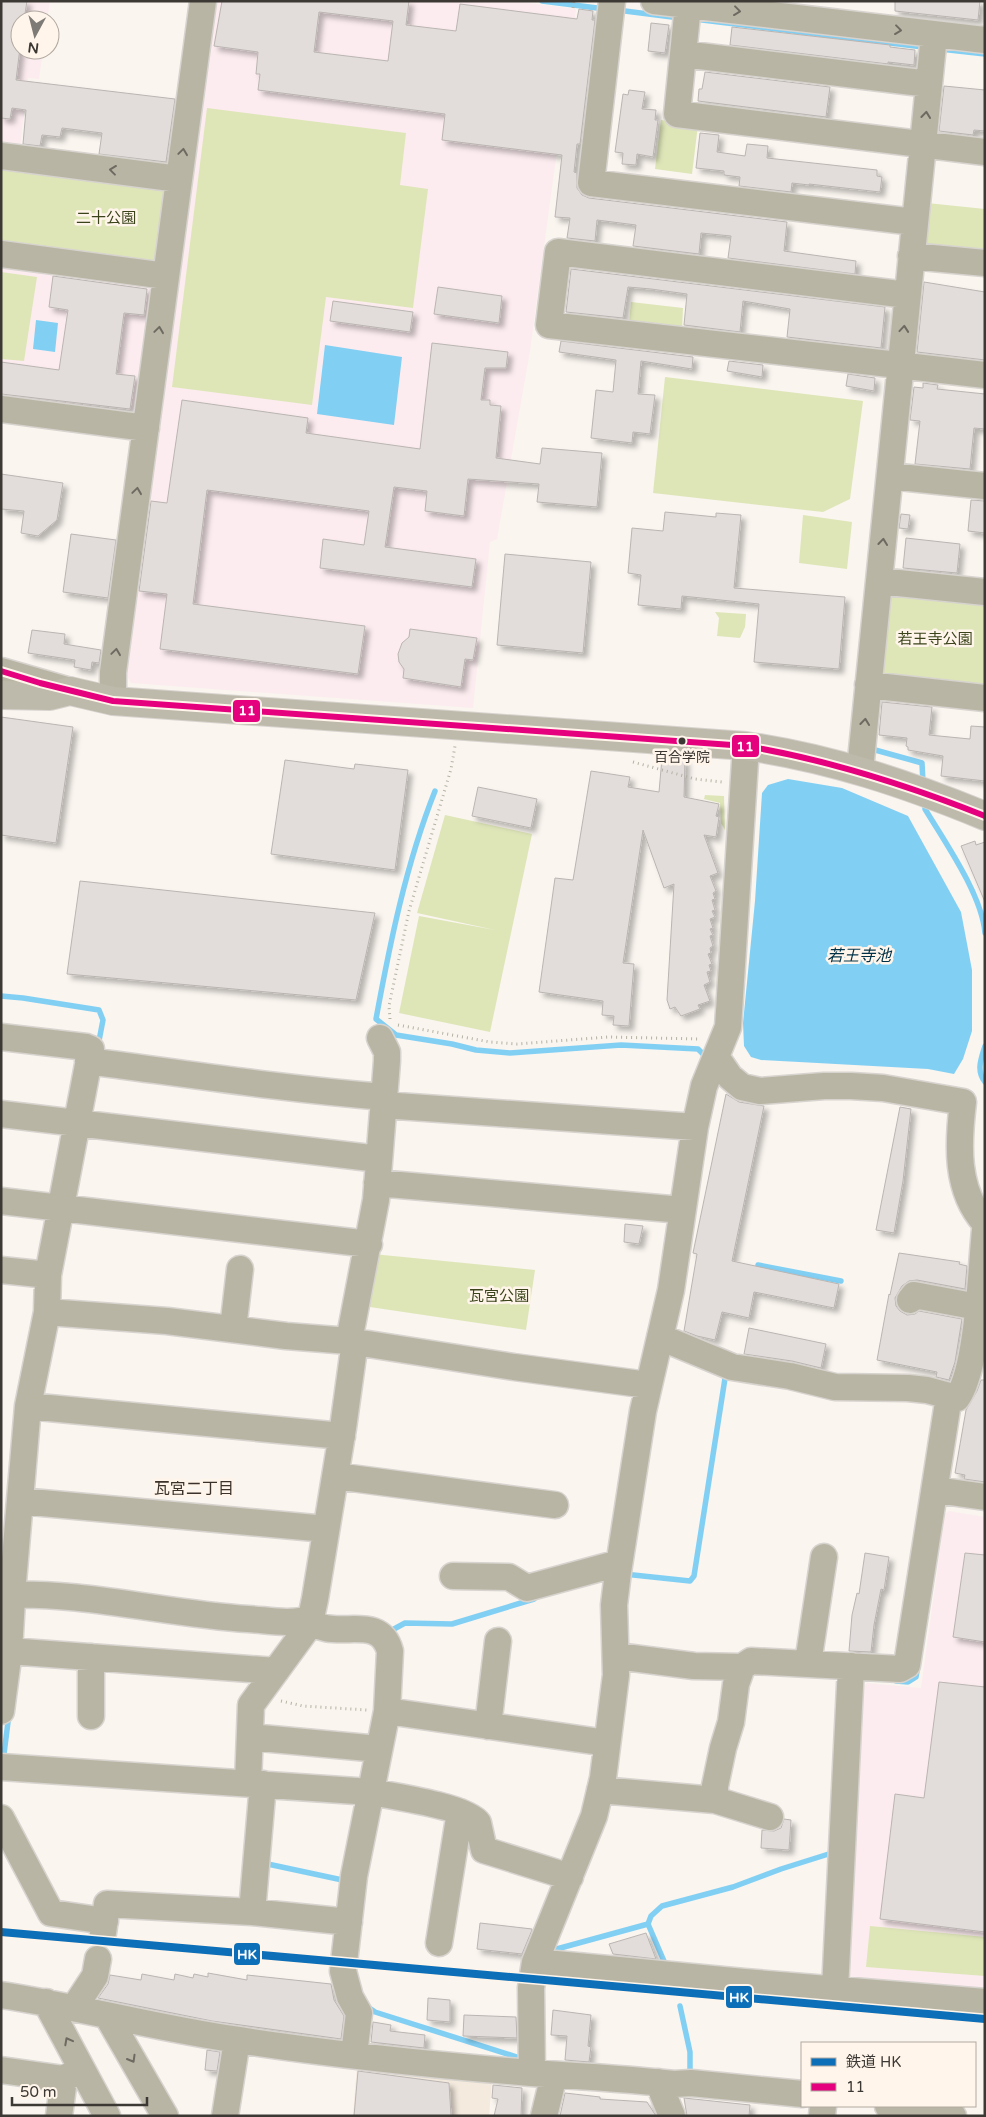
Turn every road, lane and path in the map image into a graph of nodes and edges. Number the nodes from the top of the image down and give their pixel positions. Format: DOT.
graph roads {
  1 [pos="203,1"];
  2 [pos="612,1"];
  3 [pos="654,1"];
  4 [pos="688,5"];
  5 [pos="934,35"];
  6 [pos="985,40"];
  7 [pos="683,54"];
  8 [pos="922,83"];
  9 [pos="915,143"];
  10 [pos="985,152"];
  11 [pos="1,156"];
  12 [pos="179,179"];
  13 [pos="908,221"];
  14 [pos="1,254"];
  15 [pos="912,256"];
  16 [pos="985,262"];
  17 [pos="166,276"];
  18 [pos="900,294"];
  19 [pos="894,365"];
  20 [pos="985,375"];
  21 [pos="1,409"];
  22 [pos="146,428"];
  23 [pos="890,476"];
  24 [pos="985,486"];
  25 [pos="879,581"];
  26 [pos="985,592"];
  27 [pos="1,671"];
  28 [pos="868,685"];
  29 [pos="70,691"];
  30 [pos="1,694"];
  31 [pos="985,698"];
  32 [pos="113,701"];
  33 [pos="457,724"];
  34 [pos="746,746"];
  35 [pos="629,761"];
  36 [pos="860,770"];
  37 [pos="744,785"];
  38 [pos="985,816"];
  39 [pos="1,1036"];
  40 [pos="380,1038"];
  41 [pos="719,1051"];
  42 [pos="88,1061"];
  43 [pos="384,1101"];
  44 [pos="1,1114"];
  45 [pos="76,1123"];
  46 [pos="695,1127"];
  47 [pos="378,1171"];
  48 [pos="1,1200"];
  49 [pos="62,1207"];
  50 [pos="682,1210"];
  51 [pos="985,1223"];
  52 [pos="985,1230"];
  53 [pos="369,1244"];
  54 [pos="240,1269"];
  55 [pos="1,1270"];
  56 [pos="48,1275"];
  57 [pos="981,1298"];
  58 [pos="910,1300"];
  59 [pos="47,1312"];
  60 [pos="234,1330"];
  61 [pos="660,1337"];
  62 [pos="352,1341"];
  63 [pos="977,1366"];
  64 [pos="648,1385"];
  65 [pos="949,1396"];
  66 [pos="28,1406"];
  67 [pos="342,1436"];
  68 [pos="336,1476"];
  69 [pos="939,1490"];
  70 [pos="985,1497"];
  71 [pos="20,1501"];
  72 [pos="555,1505"];
  73 [pos="326,1529"];
  74 [pos="824,1557"];
  75 [pos="619,1563"];
  76 [pos="453,1576"];
  77 [pos="7,1595"];
  78 [pos="309,1619"];
  79 [pos="498,1641"];
  80 [pos="9,1651"];
  81 [pos="617,1656"];
  82 [pos="92,1657"];
  83 [pos="808,1663"];
  84 [pos="851,1666"];
  85 [pos="742,1667"];
  86 [pos="276,1671"];
  87 [pos="279,1701"];
  88 [pos="1,1711"];
  89 [pos="387,1711"];
  90 [pos="91,1716"];
  91 [pos="488,1726"];
  92 [pos="250,1737"];
  93 [pos="607,1743"];
  94 [pos="379,1749"];
  95 [pos="1,1767"];
  96 [pos="256,1783"];
  97 [pos="600,1790"];
  98 [pos="371,1792"];
  99 [pos="715,1800"];
  100 [pos="460,1812"];
  101 [pos="770,1816"];
  102 [pos="4,1830"];
  103 [pos="570,1877"];
  104 [pos="252,1912"];
  105 [pos="348,1922"];
  106 [pos="439,1943"];
  107 [pos="98,1959"];
  108 [pos="535,1962"];
  109 [pos="835,1990"];
  110 [pos="1,1995"];
  111 [pos="46,2002"];
  112 [pos="985,2002"];
  113 [pos="74,2008"];
  114 [pos="108,2016"];
  115 [pos="237,2040"];
  116 [pos="354,2055"];
  117 [pos="1,2070"];
  118 [pos="73,2073"];
  119 [pos="542,2074"];
  120 [pos="658,2082"];
  121 [pos="801,2094"];
  122 [pos="895,2107"];
  123 [pos="948,2115"];
  124 [pos="59,2116"];
  125 [pos="107,2116"];
  126 [pos="164,2116"];
  127 [pos="225,2116"];
  128 [pos="544,2116"];
  129 [pos="672,2116"];
  12 -- 1 [label="street, one-way"];
  2 -- 13 [label="street"];
  3 -- 4 [label="street"];
  4 -- 5 [label="street, one-way"];
  4 -- 7 [label="street"];
  5 -- 6 [label="street"];
  5 -- 8 [label="street"];
  7 -- 8 [label="street"];
  7 -- 9 [label="street"];
  9 -- 8 [label="street, one-way"];
  9 -- 10 [label="street"];
  9 -- 13 [label="street"];
  12 -- 11 [label="street, one-way"];
  12 -- 17 [label="street"];
  13 -- 15 [label="street"];
  14 -- 17 [label="street"];
  15 -- 16 [label="street"];
  15 -- 18 [label="street"];
  22 -- 17 [label="street, one-way"];
  19 -- 18 [label="street, one-way"];
  18 -- 19 [label="street"];
  19 -- 20 [label="street"];
  19 -- 23 [label="street"];
  21 -- 22 [label="street"];
  32 -- 22 [label="street, one-way"];
  23 -- 24 [label="street"];
  25 -- 23 [label="street, one-way"];
  25 -- 26 [label="street"];
  25 -- 28 [label="street"];
  27 -- 29 [label="street"];
  28 -- 31 [label="street"];
  36 -- 28 [label="street, one-way"];
  29 -- 30 [label="main road"];
  29 -- 32 [label="main road"];
  32 -- 33 [label="main road"];
  33 -- 34 [label="main road"];
  33 -- 41 [label="path"];
  34 -- 36 [label="main road"];
  34 -- 37 [label="street"];
  35 -- 37 [label="path"];
  36 -- 38 [label="main road"];
  37 -- 41 [label="street"];
  39 -- 42 [label="street"];
  40 -- 43 [label="street"];
  41 -- 46 [label="street"];
  41 -- 51 [label="street"];
  42 -- 43 [label="street"];
  42 -- 45 [label="street"];
  43 -- 46 [label="street"];
  43 -- 47 [label="street"];
  44 -- 45 [label="street"];
  45 -- 47 [label="street"];
  45 -- 49 [label="street"];
  46 -- 50 [label="street"];
  47 -- 50 [label="street"];
  47 -- 53 [label="street"];
  48 -- 49 [label="street"];
  49 -- 53 [label="street"];
  49 -- 56 [label="street"];
  50 -- 61 [label="street"];
  52 -- 57 [label="street"];
  53 -- 62 [label="street"];
  54 -- 60 [label="street"];
  55 -- 56 [label="street"];
  56 -- 59 [label="street"];
  57 -- 58 [label="street"];
  57 -- 63 [label="street"];
  59 -- 60 [label="street"];
  59 -- 66 [label="street"];
  60 -- 62 [label="street"];
  61 -- 64 [label="street"];
  61 -- 65 [label="street"];
  62 -- 64 [label="street"];
  62 -- 67 [label="street"];
  63 -- 65 [label="street"];
  64 -- 75 [label="street"];
  65 -- 69 [label="street"];
  66 -- 67 [label="street"];
  66 -- 71 [label="street"];
  67 -- 68 [label="street"];
  68 -- 72 [label="street"];
  68 -- 73 [label="street"];
  69 -- 70 [label="street"];
  69 -- 84 [label="street"];
  71 -- 73 [label="street"];
  71 -- 77 [label="street"];
  73 -- 78 [label="street"];
  74 -- 83 [label="street"];
  75 -- 76 [label="street"];
  75 -- 81 [label="street"];
  77 -- 78 [label="street"];
  77 -- 80 [label="street"];
  78 -- 86 [label="street"];
  78 -- 89 [label="street"];
  79 -- 91 [label="street"];
  80 -- 82 [label="street"];
  80 -- 88 [label="street"];
  81 -- 85 [label="street"];
  81 -- 93 [label="street"];
  82 -- 86 [label="street"];
  82 -- 90 [label="street"];
  83 -- 84 [label="street"];
  83 -- 85 [label="street"];
  84 -- 109 [label="street"];
  85 -- 99 [label="street"];
  86 -- 92 [label="street"];
  87 -- 89 [label="path"];
  89 -- 91 [label="street"];
  89 -- 94 [label="street"];
  91 -- 93 [label="street"];
  92 -- 94 [label="street"];
  92 -- 96 [label="street"];
  93 -- 97 [label="street"];
  94 -- 98 [label="street"];
  95 -- 96 [label="street"];
  96 -- 98 [label="street"];
  96 -- 104 [label="street"];
  97 -- 99 [label="street"];
  97 -- 103 [label="street"];
  98 -- 100 [label="street"];
  98 -- 105 [label="street"];
  99 -- 101 [label="street"];
  100 -- 103 [label="street"];
  100 -- 106 [label="street"];
  102 -- 104 [label="street"];
  103 -- 108 [label="street"];
  104 -- 105 [label="street"];
  105 -- 116 [label="street"];
  107 -- 113 [label="street"];
  108 -- 109 [label="street"];
  108 -- 119 [label="street"];
  109 -- 112 [label="street"];
  110 -- 111 [label="street"];
  111 -- 113 [label="street"];
  118 -- 111 [label="street, one-way"];
  113 -- 114 [label="street"];
  114 -- 115 [label="street"];
  114 -- 126 [label="street, one-way"];
  115 -- 116 [label="street"];
  115 -- 127 [label="street"];
  116 -- 119 [label="street"];
  117 -- 118 [label="street"];
  118 -- 124 [label="street"];
  118 -- 125 [label="street"];
  119 -- 120 [label="street"];
  119 -- 128 [label="street"];
  120 -- 121 [label="street"];
  120 -- 129 [label="street"];
  122 -- 123 [label="street"];
}
